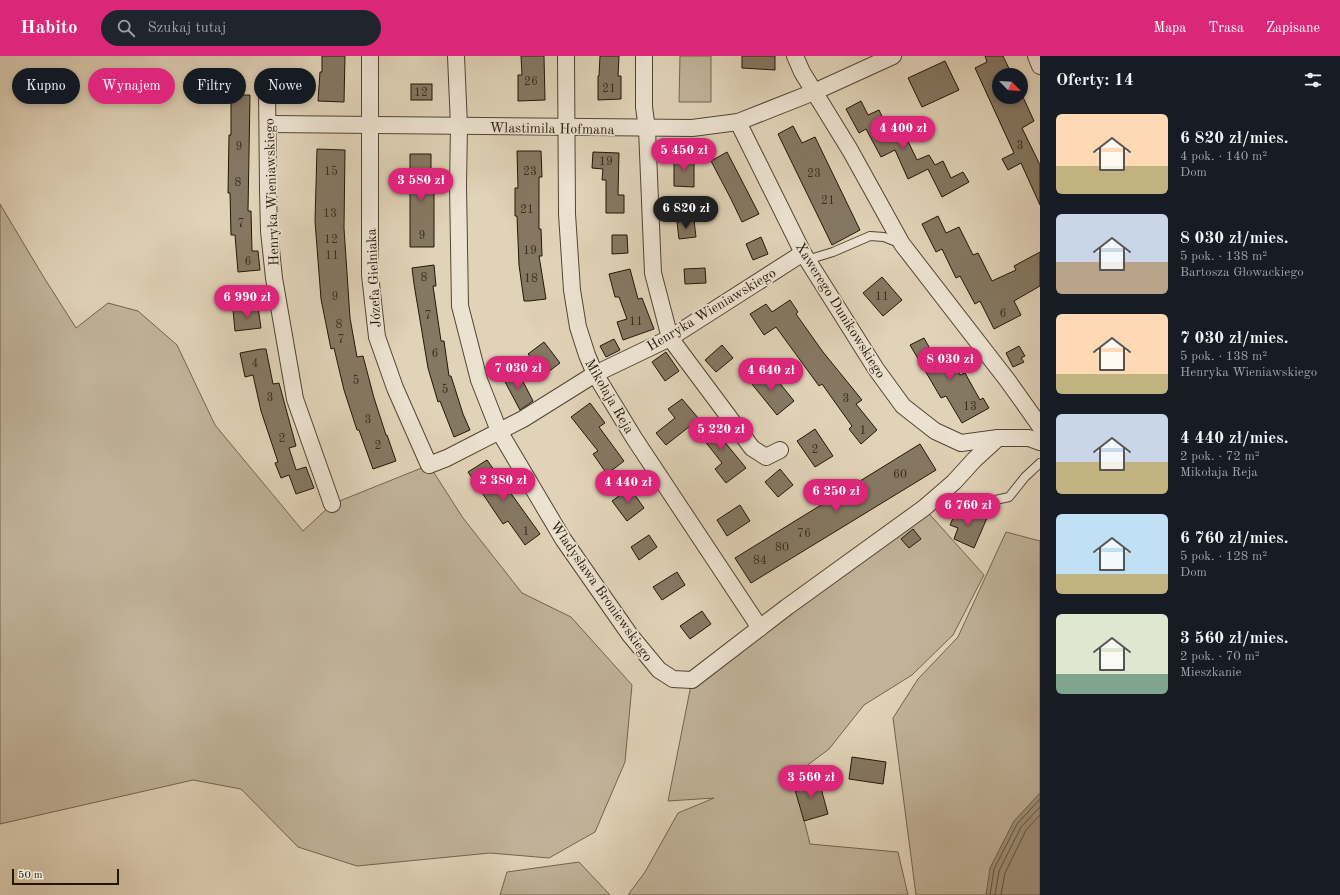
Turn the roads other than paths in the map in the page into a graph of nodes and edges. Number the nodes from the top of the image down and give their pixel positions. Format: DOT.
graph roads {
  1 [pos="370,56"];
  2 [pos="456,56"];
  3 [pos="566,56"];
  4 [pos="644,56"];
  5 [pos="796,56"];
  6 [pos="893,56"];
  7 [pos="1036,56"];
  8 [pos="1040,66"];
  9 [pos="814,92"];
  10 [pos="268,104"];
  11 [pos="738,122"];
  12 [pos="269,124"];
  13 [pos="371,126"];
  14 [pos="459,126"];
  15 [pos="567,128"];
  16 [pos="647,129"];
  17 [pos="902,244"];
  18 [pos="805,256"];
  19 [pos="670,338"];
  20 [pos="595,374"];
  21 [pos="1040,426"];
  22 [pos="499,431"];
  23 [pos="998,438"];
  24 [pos="1040,442"];
  25 [pos="780,450"];
  26 [pos="1040,463"];
  27 [pos="428,465"];
  28 [pos="933,500"];
  29 [pos="332,504"];
  30 [pos="760,628"];
  1 -- 13 [label="street, Józefa Gielniaka"];
  2 -- 14 [label="street, Władysława Broniewskiego"];
  3 -- 15 [label="street, Mikołaja Reja"];
  4 -- 16 [label="street"];
  5 -- 9 [label="street"];
  6 -- 9 [label="street, Wlastimila Hofmana"];
  7 -- 8 [label="street"];
  9 -- 11 [label="street, Wlastimila Hofmana"];
  9 -- 17 [label="street"];
  10 -- 12 [label="street, Henryka Wieniawskiego"];
  11 -- 16 [label="street, Wlastimila Hofmana"];
  11 -- 18 [label="street, Xawerego Dunikowskiego"];
  12 -- 13 [label="street, Wlastimila Hofmana"];
  12 -- 29 [label="street, Henryka Wieniawskiego"];
  13 -- 14 [label="street, Wlastimila Hofmana"];
  13 -- 27 [label="street, Józefa Gielniaka"];
  14 -- 15 [label="street, Wlastimila Hofmana"];
  14 -- 22 [label="street, Władysława Broniewskiego"];
  15 -- 16 [label="street, Wlastimila Hofmana"];
  15 -- 20 [label="street, Mikołaja Reja"];
  16 -- 19 [label="street"];
  17 -- 18 [label="lane"];
  17 -- 21 [label="street"];
  18 -- 19 [label="street, Henryka Wieniawskiego"];
  18 -- 23 [label="street, Xawerego Dunikowskiego"];
  19 -- 20 [label="street, Henryka Wieniawskiego"];
  19 -- 25 [label="street"];
  20 -- 22 [label="street, Henryka Wieniawskiego"];
  20 -- 30 [label="street, Mikołaja Reja"];
  22 -- 27 [label="street, Henryka Wieniawskiego"];
  22 -- 30 [label="street, Władysława Broniewskiego"];
  23 -- 24 [label="street, Xawerego Dunikowskiego"];
  23 -- 28 [label="street, Władysława Broniewskiego"];
  26 -- 28 [label="lane"];
  28 -- 30 [label="street, Władysława Broniewskiego"];
}
